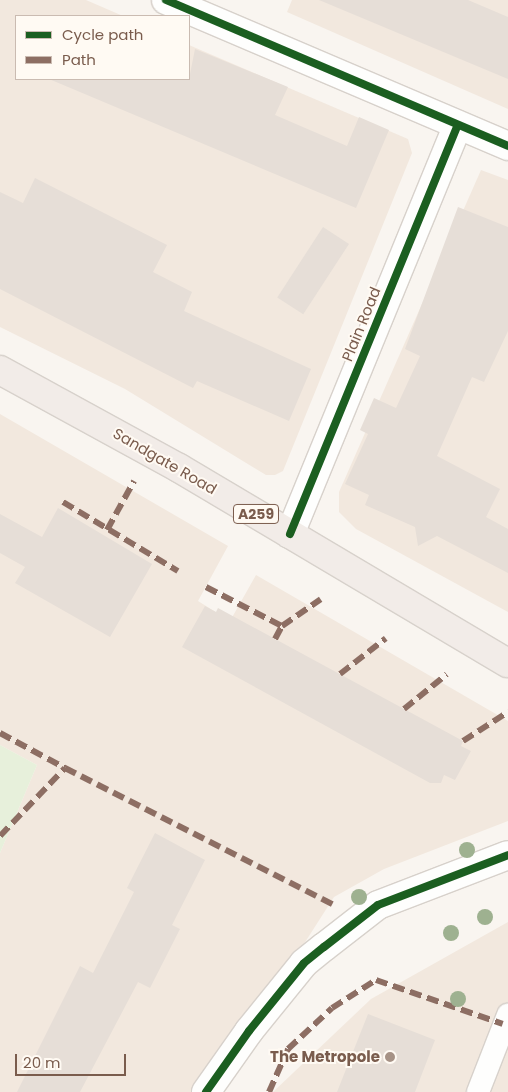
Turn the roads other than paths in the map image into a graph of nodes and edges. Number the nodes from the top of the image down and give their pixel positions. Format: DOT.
graph roads {
  1 [pos="166,0"];
  2 [pos="458,125"];
  3 [pos="508,146"];
  4 [pos="0,370"];
  5 [pos="290,534"];
  6 [pos="508,663"];
  7 [pos="508,855"];
  8 [pos="508,1015"];
  9 [pos="206,1092"];
  10 [pos="478,1092"];
  1 -- 2 [label="street"];
  2 -- 3 [label="street"];
  2 -- 5 [label="street, Plain Road"];
  4 -- 5 [label="highway, Sandgate Road / A259"];
  5 -- 6 [label="highway, Sandgate Road / A259"];
  7 -- 9 [label="street"];
  8 -- 10 [label="lane"];
}
